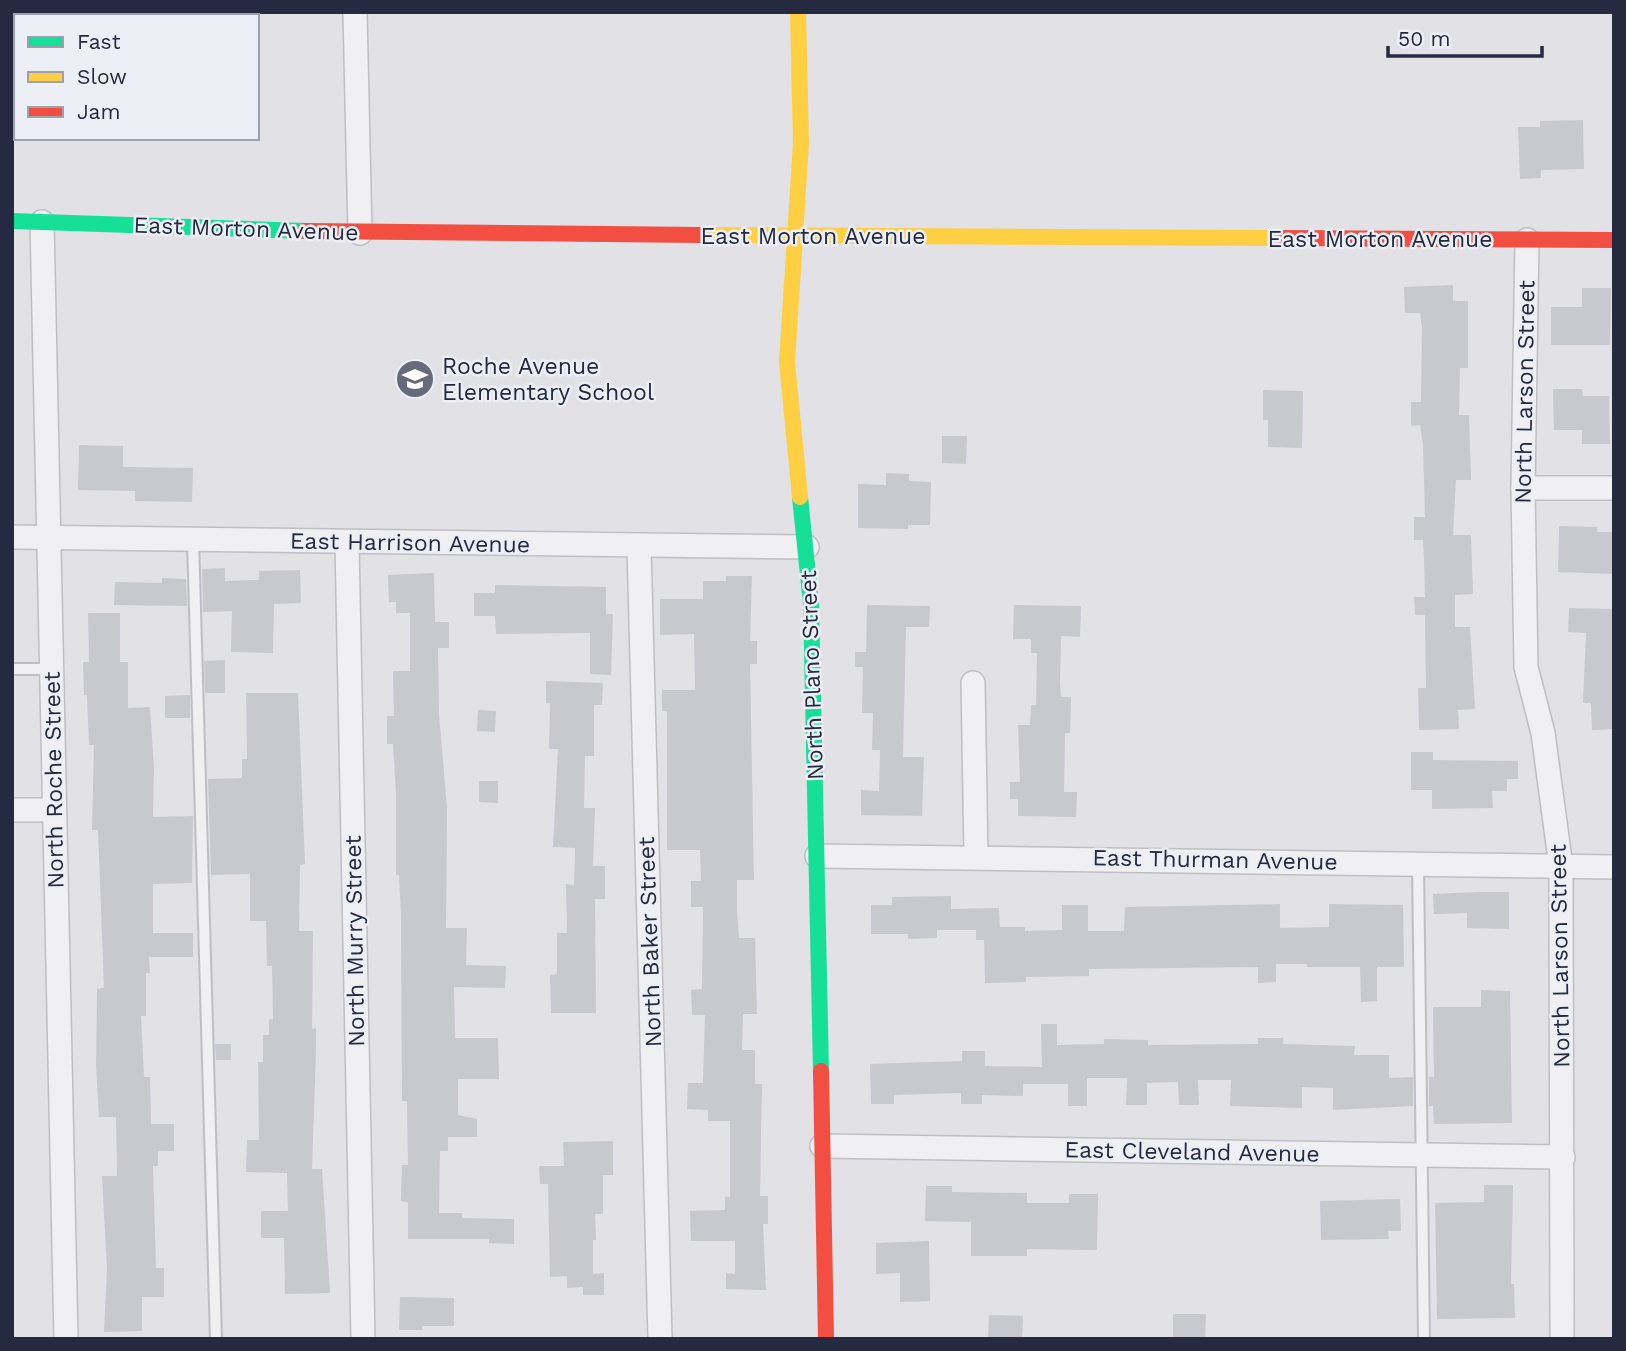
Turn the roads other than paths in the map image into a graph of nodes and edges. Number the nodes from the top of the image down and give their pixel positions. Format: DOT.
graph roads {
  1 [pos="355,12"];
  2 [pos="798,12"];
  3 [pos="12,221"];
  4 [pos="42,222"];
  5 [pos="360,233"];
  6 [pos="794,236"];
  7 [pos="1527,240"];
  8 [pos="1614,240"];
  9 [pos="1523,488"];
  10 [pos="1614,488"];
  11 [pos="12,537"];
  12 [pos="49,538"];
  13 [pos="193,540"];
  14 [pos="347,543"];
  15 [pos="639,546"];
  16 [pos="807,547"];
  17 [pos="12,669"];
  18 [pos="51,669"];
  19 [pos="973,683"];
  20 [pos="12,810"];
  21 [pos="54,810"];
  22 [pos="817,856"];
  23 [pos="975,856"];
  24 [pos="1418,864"];
  25 [pos="1561,867"];
  26 [pos="1614,867"];
  27 [pos="822,1146"];
  28 [pos="1423,1155"];
  29 [pos="1563,1157"];
  30 [pos="66,1339"];
  31 [pos="216,1339"];
  32 [pos="363,1339"];
  33 [pos="660,1339"];
  34 [pos="826,1339"];
  35 [pos="1424,1339"];
  36 [pos="1562,1339"];
  1 -- 5 [label="street"];
  2 -- 6 [label="main road, North Plano Street"];
  3 -- 4 [label="main road, East Morton Avenue"];
  4 -- 5 [label="main road, East Morton Avenue"];
  4 -- 12 [label="street, North Roche Street"];
  5 -- 6 [label="main road, East Morton Avenue"];
  6 -- 7 [label="main road, East Morton Avenue"];
  6 -- 16 [label="main road, North Plano Street"];
  7 -- 8 [label="main road, East Morton Avenue"];
  7 -- 9 [label="street, North Larson Street"];
  9 -- 10 [label="street"];
  9 -- 25 [label="street, North Larson Street"];
  11 -- 12 [label="street, East Harrison Avenue"];
  12 -- 13 [label="street, East Harrison Avenue"];
  12 -- 18 [label="street, North Roche Street"];
  13 -- 14 [label="street, East Harrison Avenue"];
  13 -- 31 [label="lane"];
  14 -- 15 [label="street, East Harrison Avenue"];
  14 -- 32 [label="street, North Murry Street"];
  15 -- 16 [label="street, East Harrison Avenue"];
  15 -- 33 [label="street, North Baker Street"];
  16 -- 22 [label="main road, North Plano Street"];
  17 -- 18 [label="lane"];
  18 -- 21 [label="street, North Roche Street"];
  19 -- 23 [label="street"];
  20 -- 21 [label="street"];
  21 -- 30 [label="street, North Roche Street"];
  22 -- 23 [label="street, East Thurman Avenue"];
  22 -- 27 [label="main road, North Plano Street"];
  23 -- 24 [label="street, East Thurman Avenue"];
  24 -- 25 [label="street, East Thurman Avenue"];
  24 -- 28 [label="lane"];
  25 -- 26 [label="street, East Thurman Avenue"];
  25 -- 29 [label="street, North Larson Street"];
  27 -- 28 [label="street, East Cleveland Avenue"];
  27 -- 34 [label="main road, North Plano Street"];
  28 -- 29 [label="street, East Cleveland Avenue"];
  28 -- 35 [label="lane"];
  29 -- 36 [label="street, North Larson Street"];
}
